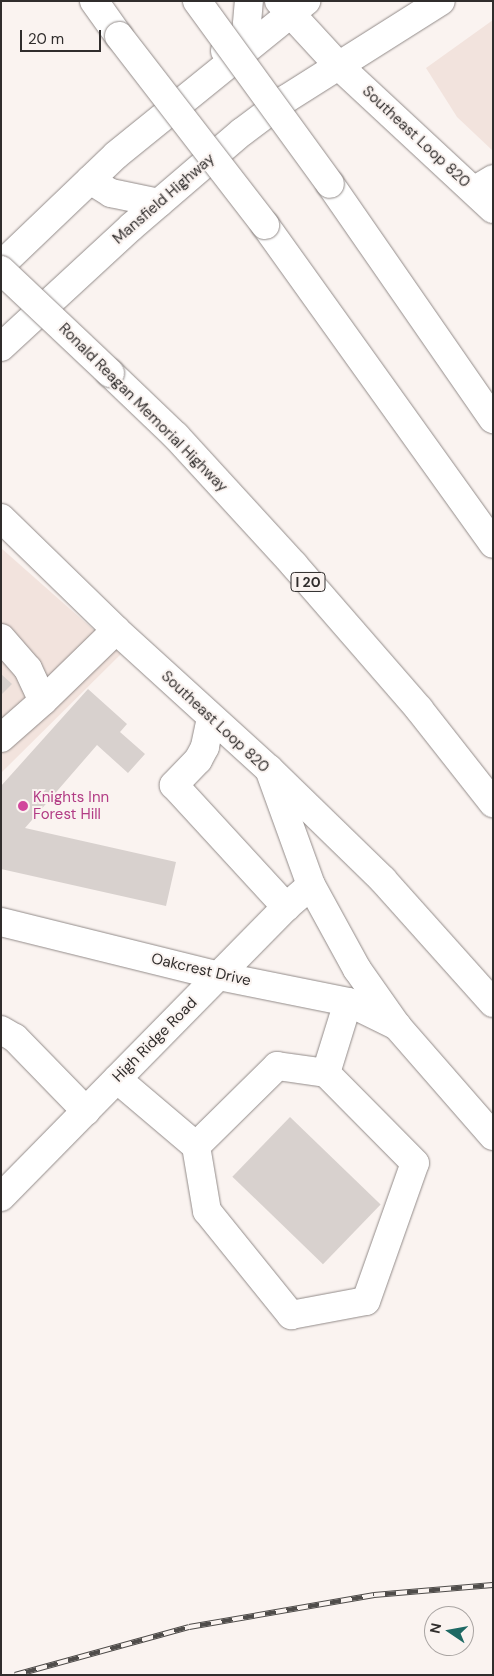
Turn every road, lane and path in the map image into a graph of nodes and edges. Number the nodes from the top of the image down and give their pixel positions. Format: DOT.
graph roads {
  1 [pos="94,1"];
  2 [pos="197,1"];
  3 [pos="249,1"];
  4 [pos="440,1"];
  5 [pos="292,5"];
  6 [pos="339,66"];
  7 [pos="90,180"];
  8 [pos="487,193"];
  9 [pos="159,203"];
  10 [pos="1,242"];
  11 [pos="1,265"];
  12 [pos="1,270"];
  13 [pos="1,347"];
  14 [pos="493,419"];
  15 [pos="1,518"];
  16 [pos="493,544"];
  17 [pos="116,630"];
  18 [pos="1,638"];
  19 [pos="43,701"];
  20 [pos="211,718"];
  21 [pos="1,738"];
  22 [pos="269,769"];
  23 [pos="493,803"];
  24 [pos="311,885"];
  25 [pos="286,906"];
  26 [pos="1,922"];
  27 [pos="219,976"];
  28 [pos="348,1002"];
  29 [pos="493,1003"];
  30 [pos="397,1026"];
  31 [pos="1,1030"];
  32 [pos="326,1073"];
  33 [pos="117,1079"];
  34 [pos="86,1110"];
  35 [pos="493,1136"];
  36 [pos="196,1146"];
  37 [pos="1,1197"];
  1 -- 16 [label="main road, bridge"];
  2 -- 14 [label="main road, bridge"];
  3 -- 10 [label="main road"];
  4 -- 6 [label="main road, Mansfield Highway"];
  5 -- 6 [label="main road, Southeast Loop 820"];
  5 -- 7 [label="main road"];
  6 -- 8 [label="main road, Southeast Loop 820"];
  6 -- 9 [label="main road, Mansfield Highway"];
  7 -- 9 [label="main road"];
  7 -- 11 [label="main road"];
  9 -- 13 [label="main road, Mansfield Highway"];
  12 -- 23 [label="main road, Ronald Reagan Memorial Highway / I 20, bridge"];
  15 -- 17 [label="main road, Southeast Loop 820"];
  17 -- 19 [label="main road"];
  17 -- 20 [label="main road, Southeast Loop 820"];
  18 -- 19 [label="main road"];
  19 -- 21 [label="main road"];
  20 -- 22 [label="main road, Southeast Loop 820"];
  20 -- 25 [label="main road"];
  22 -- 24 [label="main road, Southeast Loop 820"];
  22 -- 29 [label="main road"];
  24 -- 25 [label="main road, High Ridge Road"];
  24 -- 30 [label="main road, Southeast Loop 820"];
  25 -- 27 [label="main road, High Ridge Road"];
  26 -- 27 [label="main road, Oakcrest Drive"];
  27 -- 28 [label="main road, Oakcrest Drive"];
  27 -- 33 [label="main road, High Ridge Road"];
  28 -- 30 [label="main road, Oakcrest Drive"];
  28 -- 32 [label="main road"];
  30 -- 35 [label="main road, Southeast Loop 820"];
  31 -- 34 [label="main road"];
  32 -- 36 [label="main road"];
  32 -- 36 [label="main road"];
  33 -- 34 [label="main road, High Ridge Road"];
  33 -- 36 [label="main road"];
  34 -- 37 [label="main road, High Ridge Road"];
}
